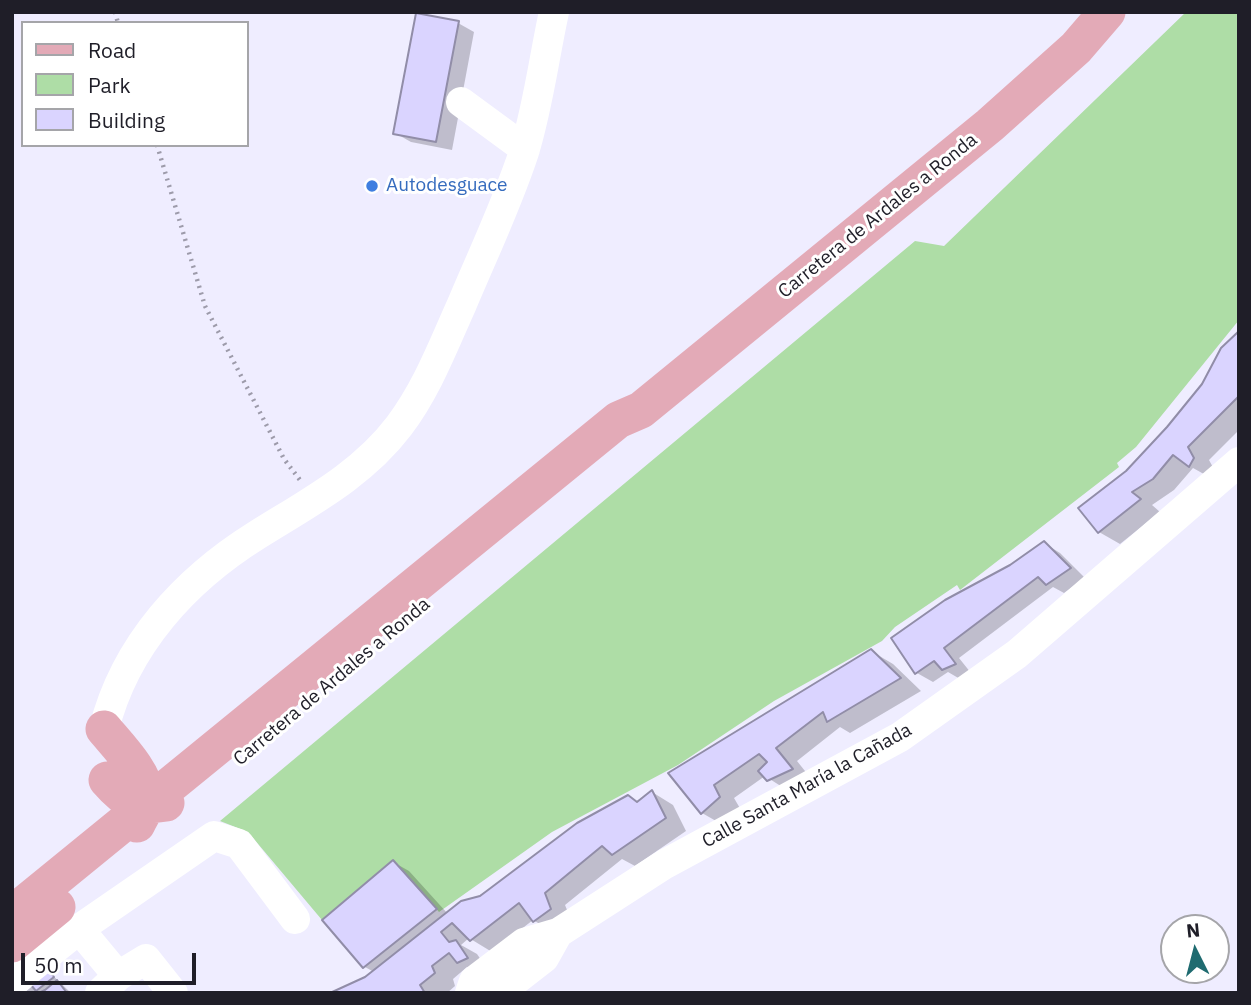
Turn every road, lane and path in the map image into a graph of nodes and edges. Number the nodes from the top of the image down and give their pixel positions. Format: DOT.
graph roads {
  1 [pos="554,12"];
  2 [pos="1107,12"];
  3 [pos="461,102"];
  4 [pos="158,147"];
  5 [pos="525,149"];
  6 [pos="641,410"];
  7 [pos="1239,462"];
  8 [pos="314,500"];
  9 [pos="293,715"];
  10 [pos="237,730"];
  11 [pos="111,753"];
  12 [pos="146,806"];
  13 [pos="91,850"];
  14 [pos="295,919"];
  15 [pos="79,929"];
  16 [pos="14,933"];
  17 [pos="558,933"];
  18 [pos="12,983"];
  19 [pos="109,984"];
  20 [pos="173,993"];
  21 [pos="470,993"];
  22 [pos="499,993"];
  1 -- 5 [label="street"];
  2 -- 6 [label="main road, Carretera de Ardales a Ronda"];
  3 -- 5 [label="street"];
  4 -- 8 [label="path"];
  5 -- 8 [label="street"];
  6 -- 9 [label="main road, Carretera de Ardales a Ronda"];
  6 -- 10 [label="main road, Carretera de Ardales a Ronda"];
  7 -- 17 [label="street, Calle Santa María la Cañada"];
  8 -- 11 [label="street"];
  9 -- 12 [label="main road"];
  9 -- 16 [label="main road, Carretera de Ardales a Ronda"];
  10 -- 11 [label="main road"];
  10 -- 12 [label="main road, Carretera de Ardales a Ronda"];
  11 -- 12 [label="main road"];
  11 -- 13 [label="main road"];
  12 -- 13 [label="main road, Carretera de Ardales a Ronda"];
  12 -- 16 [label="main road"];
  13 -- 16 [label="main road, Carretera de Ardales a Ronda"];
  14 -- 15 [label="street"];
  15 -- 18 [label="street"];
  15 -- 19 [label="street"];
  17 -- 21 [label="street, Calle Santa María la Cañada"];
  17 -- 22 [label="street, Calle Santa María la Cañada"];
  19 -- 20 [label="street"];
}
